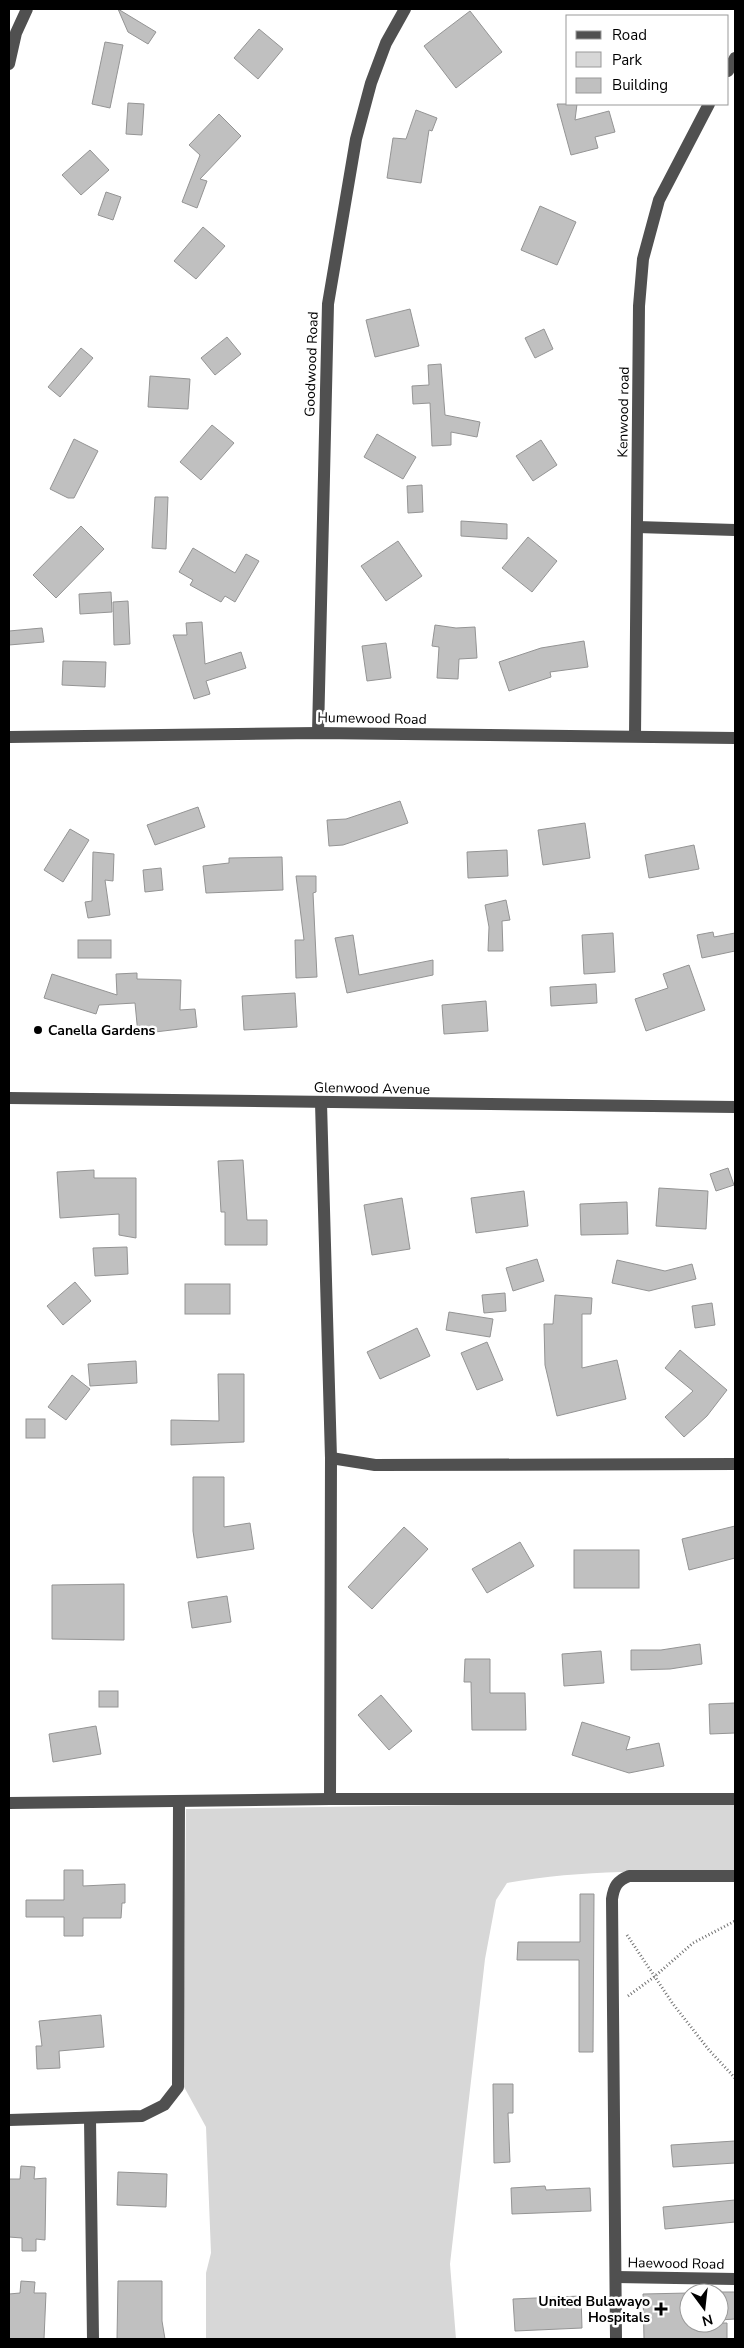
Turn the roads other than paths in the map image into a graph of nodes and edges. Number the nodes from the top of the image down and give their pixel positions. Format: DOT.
graph roads {
  1 [pos="27,9"];
  2 [pos="405,9"];
  3 [pos="13,31"];
  4 [pos="9,64"];
  5 [pos="707,105"];
  6 [pos="637,526"];
  7 [pos="735,530"];
  8 [pos="318,733"];
  9 [pos="635,736"];
  10 [pos="9,737"];
  11 [pos="735,738"];
  12 [pos="9,1098"];
  13 [pos="321,1103"];
  14 [pos="735,1107"];
  15 [pos="331,1458"];
  16 [pos="735,1464"];
  17 [pos="330,1799"];
  18 [pos="735,1799"];
  19 [pos="178,1802"];
  20 [pos="9,1803"];
  21 [pos="735,1876"];
  22 [pos="90,2119"];
  23 [pos="9,2120"];
  24 [pos="616,2278"];
  25 [pos="735,2279"];
  26 [pos="93,2339"];
  27 [pos="616,2339"];
  1 -- 3 [label="street"];
  2 -- 8 [label="street, Goodwood Road"];
  3 -- 4 [label="street"];
  5 -- 6 [label="street, Kenwood road"];
  6 -- 7 [label="street"];
  6 -- 9 [label="street, Kenwood road"];
  8 -- 9 [label="street, Humewood Road"];
  8 -- 10 [label="street, Humewood Road"];
  9 -- 11 [label="street, Humewood Road"];
  12 -- 13 [label="street, Glenwood Avenue"];
  13 -- 14 [label="street, Glenwood Avenue"];
  13 -- 15 [label="street"];
  15 -- 16 [label="street"];
  15 -- 17 [label="street"];
  17 -- 18 [label="street"];
  17 -- 19 [label="street"];
  19 -- 20 [label="street"];
  19 -- 22 [label="street"];
  21 -- 24 [label="street"];
  22 -- 23 [label="street"];
  22 -- 26 [label="street"];
  24 -- 25 [label="street, Haewood Road"];
  24 -- 27 [label="street"];
}
